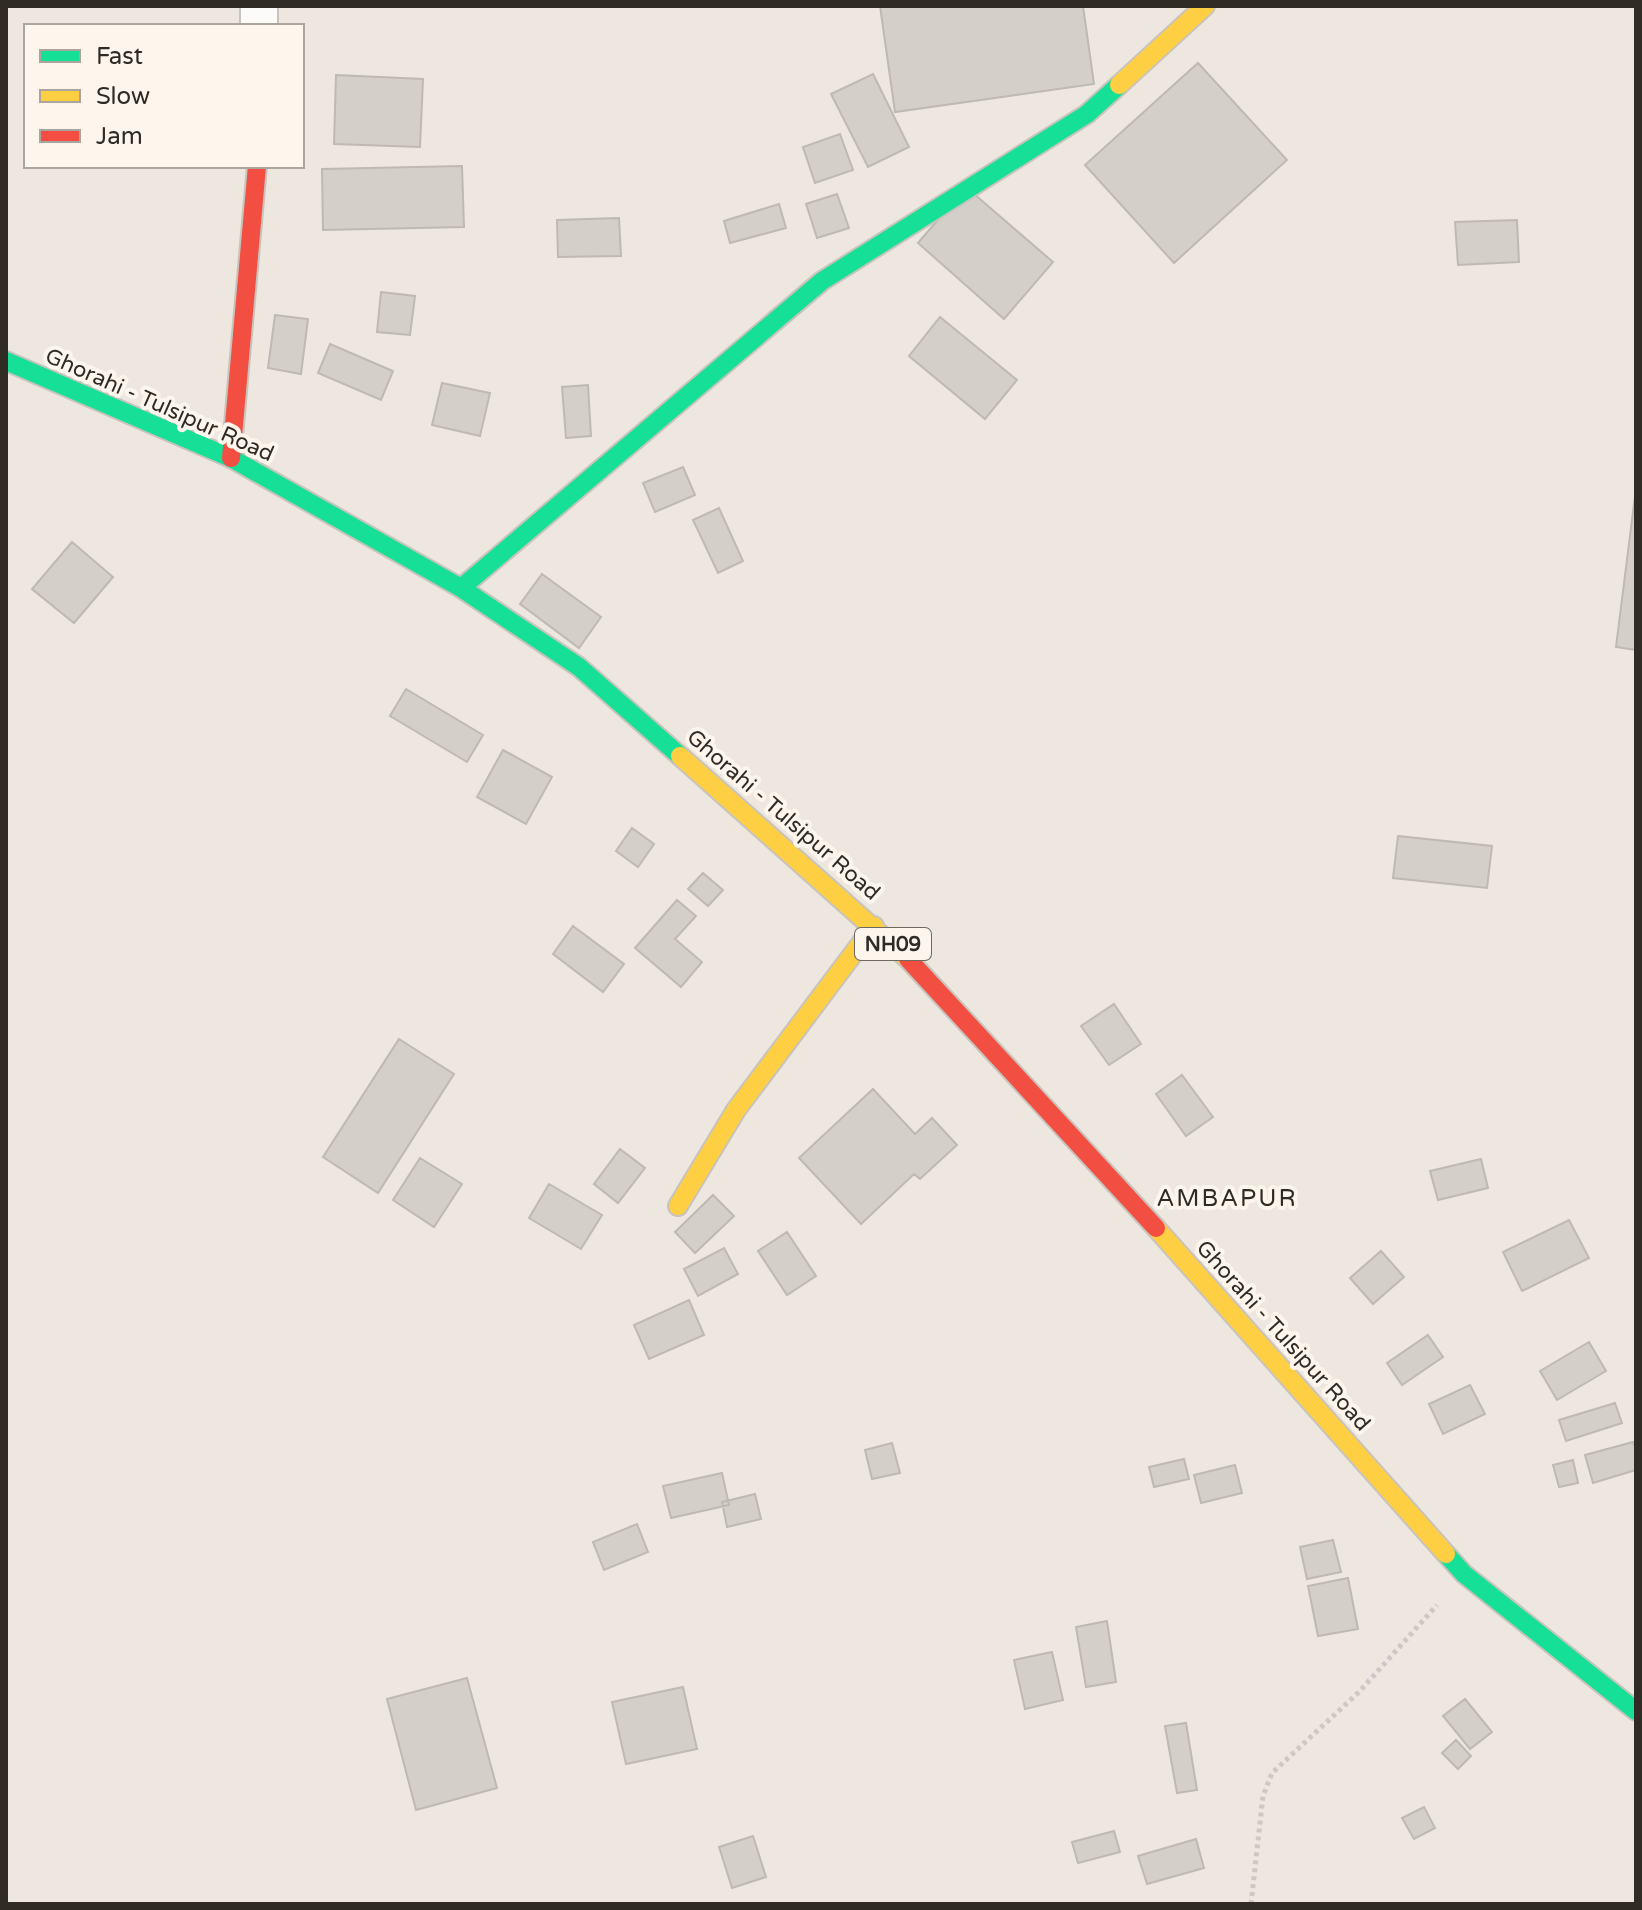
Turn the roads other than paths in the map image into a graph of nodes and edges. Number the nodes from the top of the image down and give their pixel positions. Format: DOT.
graph roads {
  1 [pos="1205,6"];
  2 [pos="257,168"];
  3 [pos="6,361"];
  4 [pos="231,458"];
  5 [pos="461,588"];
  6 [pos="874,926"];
  7 [pos="678,1206"];
  8 [pos="1636,1711"];
  1 -- 5 [label="main road"];
  2 -- 4 [label="main road"];
  3 -- 4 [label="main road, Ghorahi - Tulsipur Road / NH09"];
  4 -- 5 [label="main road, Ghorahi - Tulsipur Road / NH09"];
  5 -- 6 [label="main road, Ghorahi - Tulsipur Road / NH09"];
  6 -- 7 [label="main road"];
  6 -- 8 [label="main road, Ghorahi - Tulsipur Road / NH09"];
}
